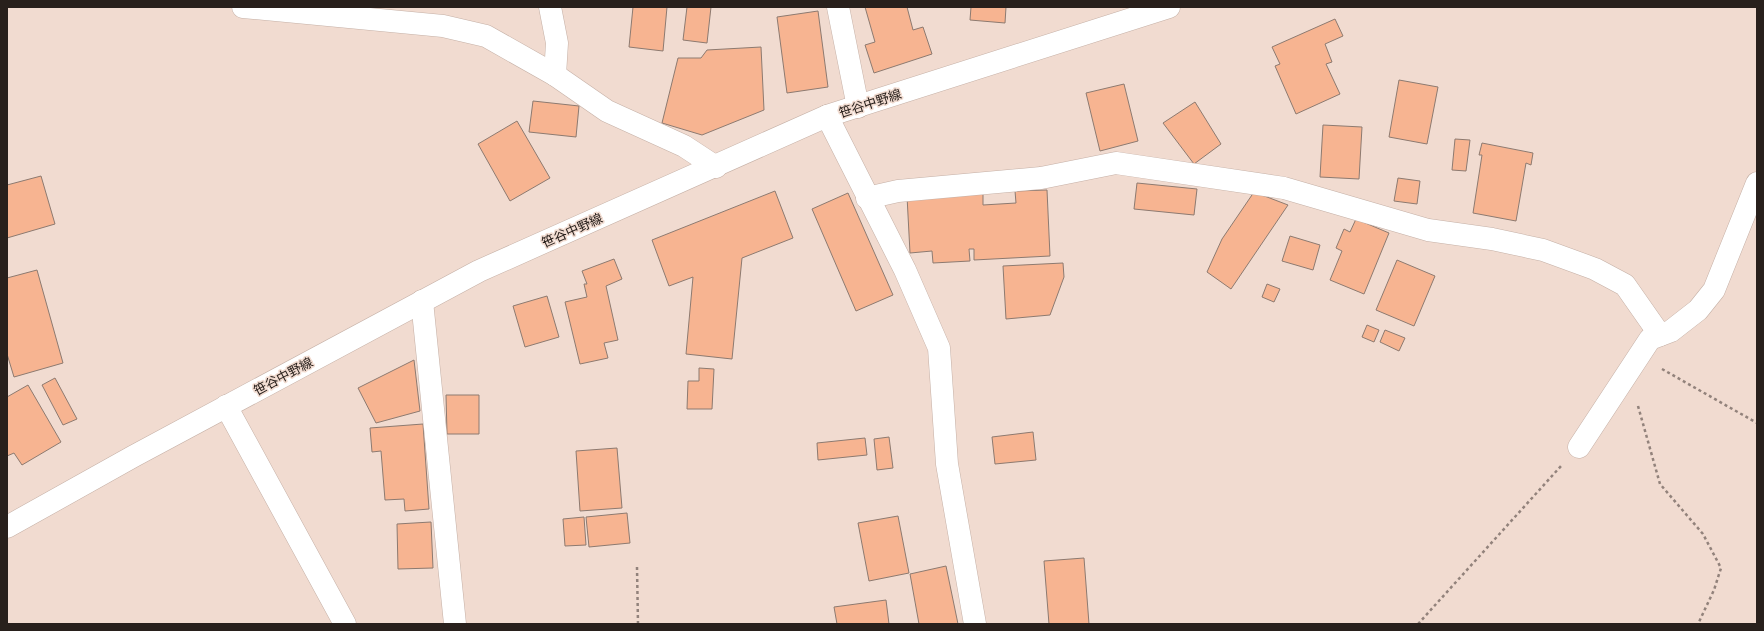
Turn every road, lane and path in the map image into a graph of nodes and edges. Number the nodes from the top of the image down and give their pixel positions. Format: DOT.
graph roads {
  1 [pos="244,7"];
  2 [pos="550,7"];
  3 [pos="838,7"];
  4 [pos="1169,7"];
  5 [pos="555,75"];
  6 [pos="858,107"];
  7 [pos="827,116"];
  8 [pos="716,166"];
  9 [pos="1757,183"];
  10 [pos="867,198"];
  11 [pos="422,301"];
  12 [pos="1660,335"];
  13 [pos="1639,356"];
  14 [pos="1626,374"];
  15 [pos="226,406"];
  16 [pos="1757,423"];
  17 [pos="1579,447"];
  18 [pos="7,527"];
  19 [pos="637,567"];
  20 [pos="345,624"];
  21 [pos="455,624"];
  22 [pos="638,624"];
  23 [pos="975,624"];
  24 [pos="1418,624"];
  25 [pos="1698,624"];
  1 -- 5 [label="street"];
  2 -- 5 [label="street"];
  3 -- 6 [label="street"];
  4 -- 6 [label="street, 笹谷中野線"];
  5 -- 8 [label="street"];
  6 -- 7 [label="street, 笹谷中野線"];
  7 -- 8 [label="street, 笹谷中野線"];
  7 -- 10 [label="street"];
  8 -- 11 [label="street, 笹谷中野線"];
  9 -- 12 [label="street"];
  10 -- 12 [label="street"];
  10 -- 23 [label="street"];
  11 -- 15 [label="street, 笹谷中野線"];
  11 -- 21 [label="street"];
  12 -- 13 [label="street"];
  13 -- 14 [label="street"];
  13 -- 16 [label="path"];
  14 -- 17 [label="street"];
  14 -- 25 [label="path"];
  15 -- 18 [label="street, 笹谷中野線"];
  15 -- 20 [label="street"];
  17 -- 24 [label="path"];
  19 -- 22 [label="path"];
}
